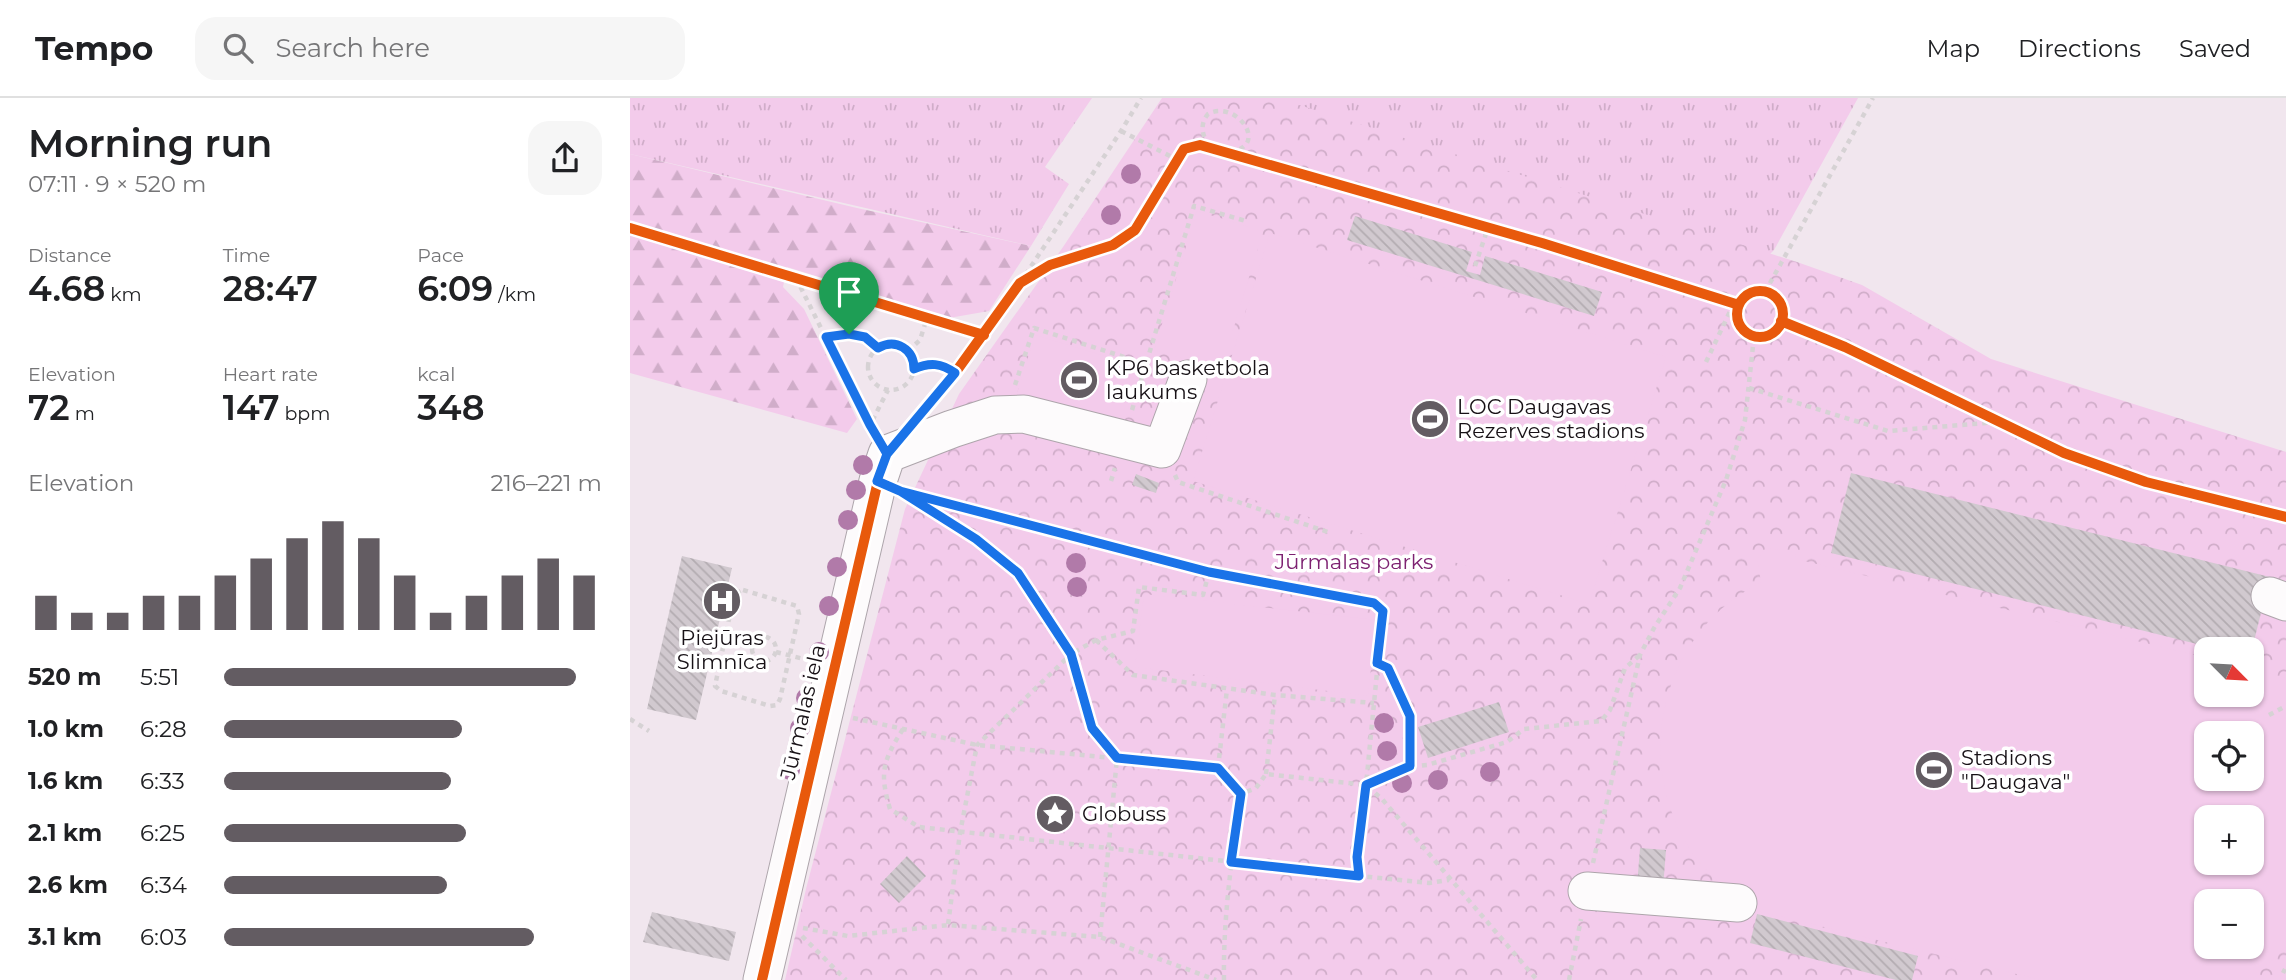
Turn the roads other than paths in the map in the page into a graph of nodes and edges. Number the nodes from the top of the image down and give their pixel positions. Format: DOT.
graph roads {
  1 [pos="1188,379"];
  2 [pos="1587,891"];
  3 [pos="1738,903"];
  4 [pos="762,980"];
  1 -- 4 [label="street, Jūrmalas iela"];
  2 -- 3 [label="street"];
}
